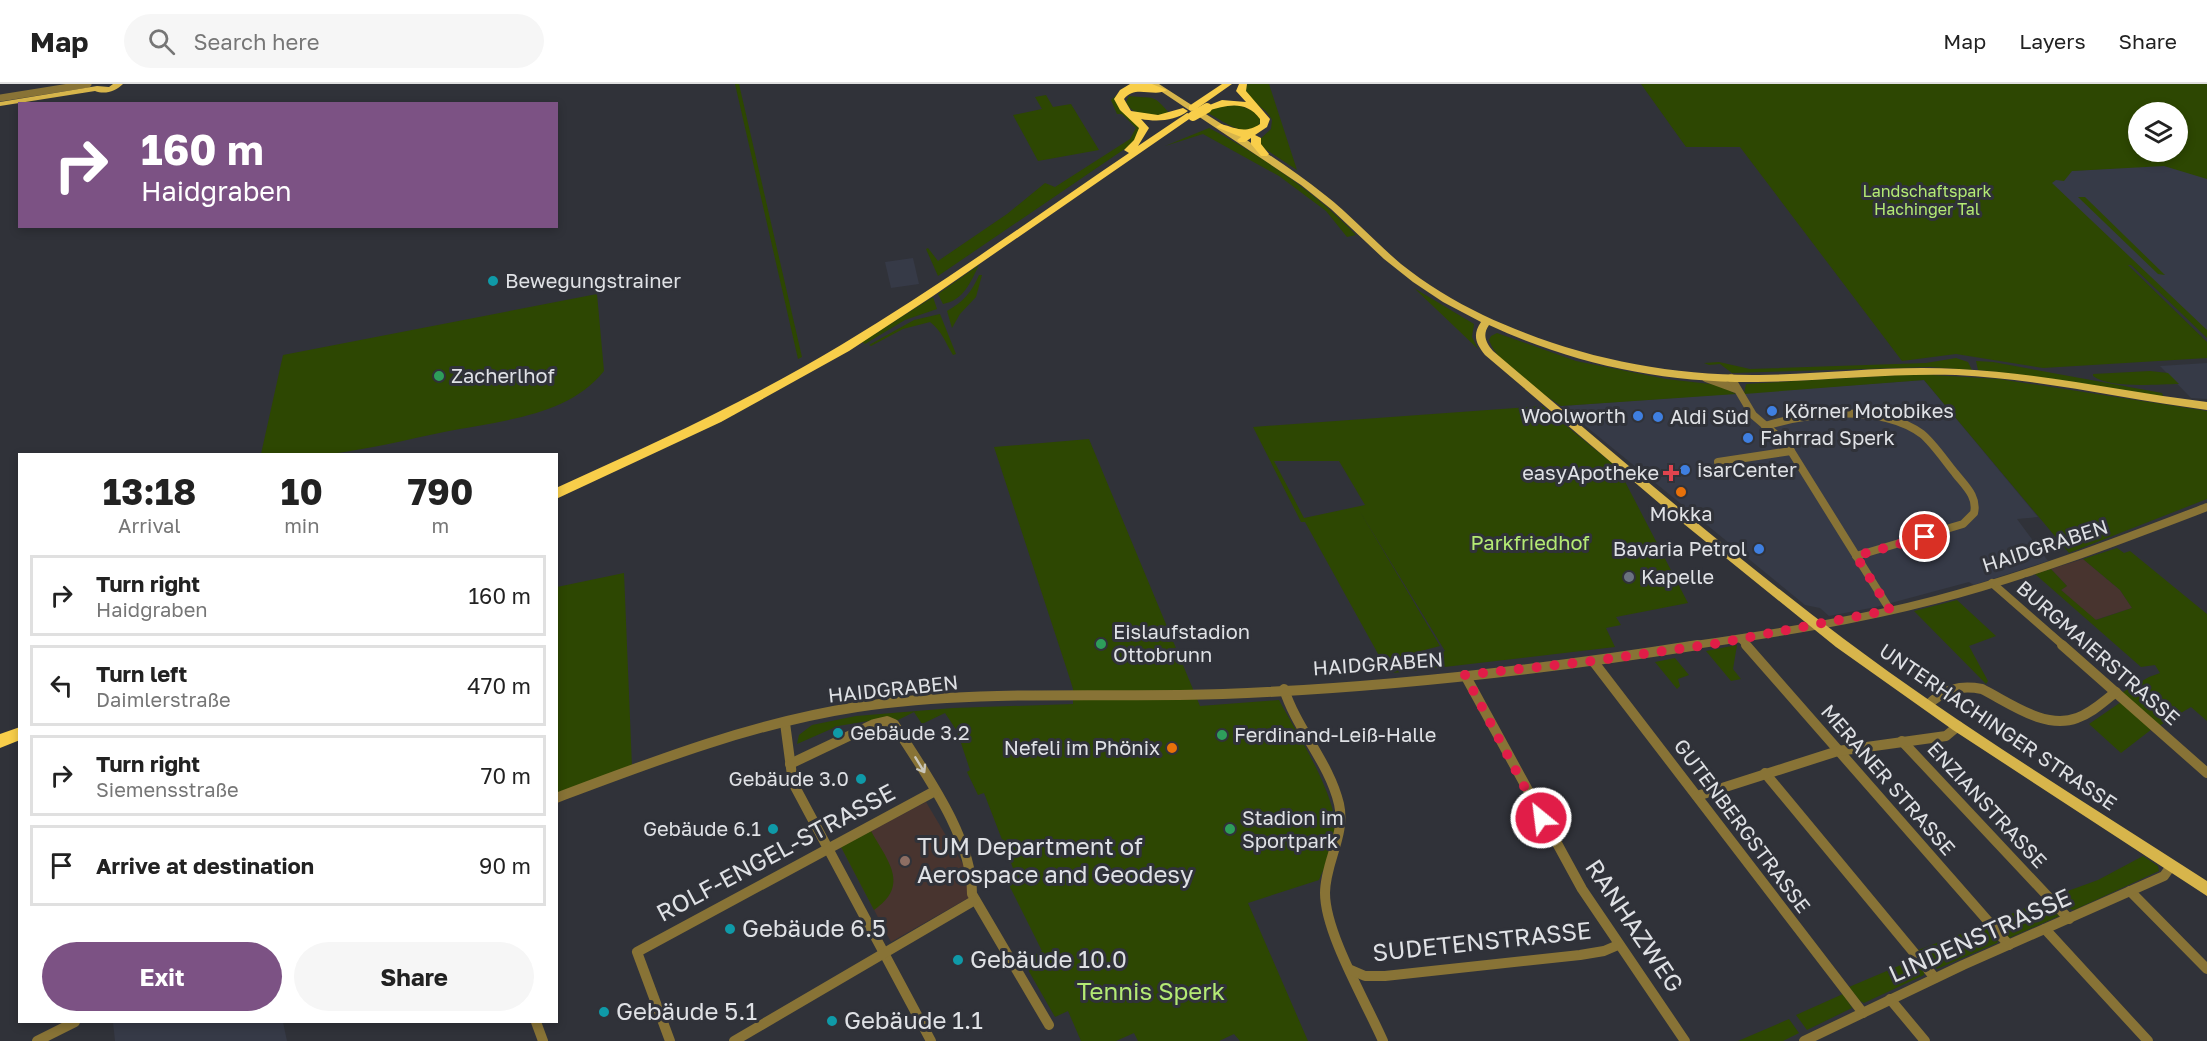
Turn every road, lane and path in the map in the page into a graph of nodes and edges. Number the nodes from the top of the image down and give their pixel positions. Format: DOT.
graph roads {
  1 [pos="88,84"];
  2 [pos="119,84"];
  3 [pos="1228,84"];
  4 [pos="1235,84"];
  5 [pos="1243,84"];
  6 [pos="1138,85"];
  7 [pos="99,86"];
  8 [pos="1158,87"];
  9 [pos="0,98"];
  10 [pos="0,104"];
  11 [pos="1193,111"];
  12 [pos="1221,127"];
  13 [pos="1257,134"];
  14 [pos="1243,141"];
  15 [pos="1264,154"];
  16 [pos="1121,157"];
  17 [pos="933,288"];
  18 [pos="1485,328"];
  19 [pos="1704,377"];
  20 [pos="1731,378"];
  21 [pos="1736,389"];
  22 [pos="2207,406"];
  23 [pos="1765,426"];
  24 [pos="1791,451"];
  25 [pos="1718,462"];
  26 [pos="558,487"];
  27 [pos="558,493"];
  28 [pos="2207,507"];
  29 [pos="1856,556"];
  30 [pos="1992,583"];
  31 [pos="1890,610"];
  32 [pos="1816,624"];
  33 [pos="1741,639"];
  34 [pos="1593,661"];
  35 [pos="1465,675"];
  36 [pos="1284,689"];
  37 [pos="2116,692"];
  38 [pos="1928,705"];
  39 [pos="785,723"];
  40 [pos="18,726"];
  41 [pos="1958,726"];
  42 [pos="0,733"];
  43 [pos="18,734"];
  44 [pos="0,741"];
  45 [pos="1902,741"];
  46 [pos="1838,751"];
  47 [pos="790,764"];
  48 [pos="1766,773"];
  49 [pos="2207,773"];
  50 [pos="935,791"];
  51 [pos="1697,796"];
  52 [pos="558,797"];
  53 [pos="827,849"];
  54 [pos="2171,866"];
  55 [pos="2207,889"];
  56 [pos="2130,891"];
  57 [pos="975,900"];
  58 [pos="2069,919"];
  59 [pos="2045,929"];
  60 [pos="1618,945"];
  61 [pos="2008,945"];
  62 [pos="883,954"];
  63 [pos="2207,969"];
  64 [pos="1351,970"];
  65 [pos="1935,978"];
  66 [pos="1890,999"];
  67 [pos="1863,1013"];
  68 [pos="73,1023"];
  69 [pos="536,1023"];
  70 [pos="1049,1025"];
  71 [pos="37,1041"];
  72 [pos="543,1041"];
  73 [pos="670,1041"];
  74 [pos="734,1041"];
  75 [pos="931,1041"];
  76 [pos="1383,1041"];
  77 [pos="1685,1041"];
  78 [pos="1804,1041"];
  79 [pos="1925,1041"];
  80 [pos="2148,1041"];
  1 -- 9 [label="street"];
  2 -- 7 [label="main road"];
  3 -- 11 [label="highway"];
  4 -- 11 [label="highway"];
  5 -- 13 [label="highway"];
  6 -- 8 [label="highway"];
  6 -- 11 [label="highway"];
  6 -- 16 [label="highway"];
  7 -- 10 [label="main road"];
  8 -- 12 [label="main road"];
  11 -- 13 [label="highway"];
  11 -- 16 [label="highway"];
  11 -- 17 [label="highway"];
  12 -- 13 [label="highway"];
  12 -- 14 [label="main road"];
  13 -- 14 [label="highway"];
  13 -- 15 [label="highway"];
  14 -- 15 [label="main road"];
  15 -- 18 [label="main road, UNTERHACHINGER STRASSE"];
  16 -- 17 [label="highway"];
  17 -- 26 [label="highway"];
  17 -- 27 [label="highway"];
  18 -- 19 [label="main road"];
  18 -- 32 [label="main road, UNTERHACHINGER STRASSE"];
  19 -- 20 [label="main road"];
  19 -- 21 [label="street"];
  20 -- 21 [label="street"];
  20 -- 22 [label="main road"];
  21 -- 23 [label="street"];
  23 -- 24 [label="street"];
  23 -- 29 [label="street"];
  24 -- 25 [label="street"];
  24 -- 29 [label="street"];
  28 -- 30 [label="street, HAIDGRABEN"];
  29 -- 31 [label="street"];
  30 -- 31 [label="street, HAIDGRABEN"];
  30 -- 37 [label="street, BURGMAIERSTRASSE"];
  31 -- 32 [label="street, HAIDGRABEN"];
  32 -- 33 [label="street, HAIDGRABEN"];
  32 -- 38 [label="main road, UNTERHACHINGER STRASSE"];
  33 -- 34 [label="street, HAIDGRABEN"];
  33 -- 46 [label="street, MERANER STRASSE"];
  34 -- 35 [label="street, HAIDGRABEN"];
  34 -- 51 [label="street, GUTENBERGSTRASSE"];
  35 -- 36 [label="street, HAIDGRABEN"];
  35 -- 60 [label="street, RANHAZWEG"];
  36 -- 39 [label="street, HAIDGRABEN"];
  36 -- 64 [label="street"];
  37 -- 38 [label="street"];
  37 -- 49 [label="street, BURGMAIERSTRASSE"];
  38 -- 41 [label="main road, UNTERHACHINGER STRASSE"];
  39 -- 47 [label="street"];
  39 -- 52 [label="street, HAIDGRABEN"];
  40 -- 42 [label="highway"];
  41 -- 45 [label="street"];
  41 -- 54 [label="main road, UNTERHACHINGER STRASSE"];
  43 -- 44 [label="highway"];
  45 -- 46 [label="street"];
  45 -- 58 [label="street, ENZIANSTRASSE"];
  46 -- 48 [label="street"];
  46 -- 61 [label="street, MERANER STRASSE"];
  47 -- 50 [label="street, one-way"];
  47 -- 53 [label="street"];
  48 -- 51 [label="street"];
  48 -- 65 [label="street"];
  50 -- 53 [label="street, ROLF-ENGEL-STRASSE"];
  50 -- 57 [label="street"];
  51 -- 67 [label="street, GUTENBERGSTRASSE"];
  53 -- 62 [label="street"];
  53 -- 73 [label="street, ROLF-ENGEL-STRASSE"];
  54 -- 55 [label="main road, UNTERHACHINGER STRASSE"];
  54 -- 56 [label="street, LINDENSTRASSE"];
  56 -- 58 [label="street, LINDENSTRASSE"];
  56 -- 63 [label="street"];
  57 -- 62 [label="street"];
  57 -- 70 [label="street"];
  58 -- 59 [label="street, LINDENSTRASSE"];
  59 -- 61 [label="street, LINDENSTRASSE"];
  59 -- 80 [label="street"];
  60 -- 64 [label="street, SUDETENSTRASSE"];
  60 -- 77 [label="street, RANHAZWEG"];
  61 -- 65 [label="street, LINDENSTRASSE"];
  62 -- 74 [label="street"];
  62 -- 75 [label="street"];
  64 -- 76 [label="street"];
  65 -- 66 [label="street, LINDENSTRASSE"];
  66 -- 67 [label="street, LINDENSTRASSE"];
  66 -- 79 [label="street"];
  67 -- 78 [label="street, LINDENSTRASSE"];
  68 -- 71 [label="street"];
  69 -- 72 [label="street"];
}
